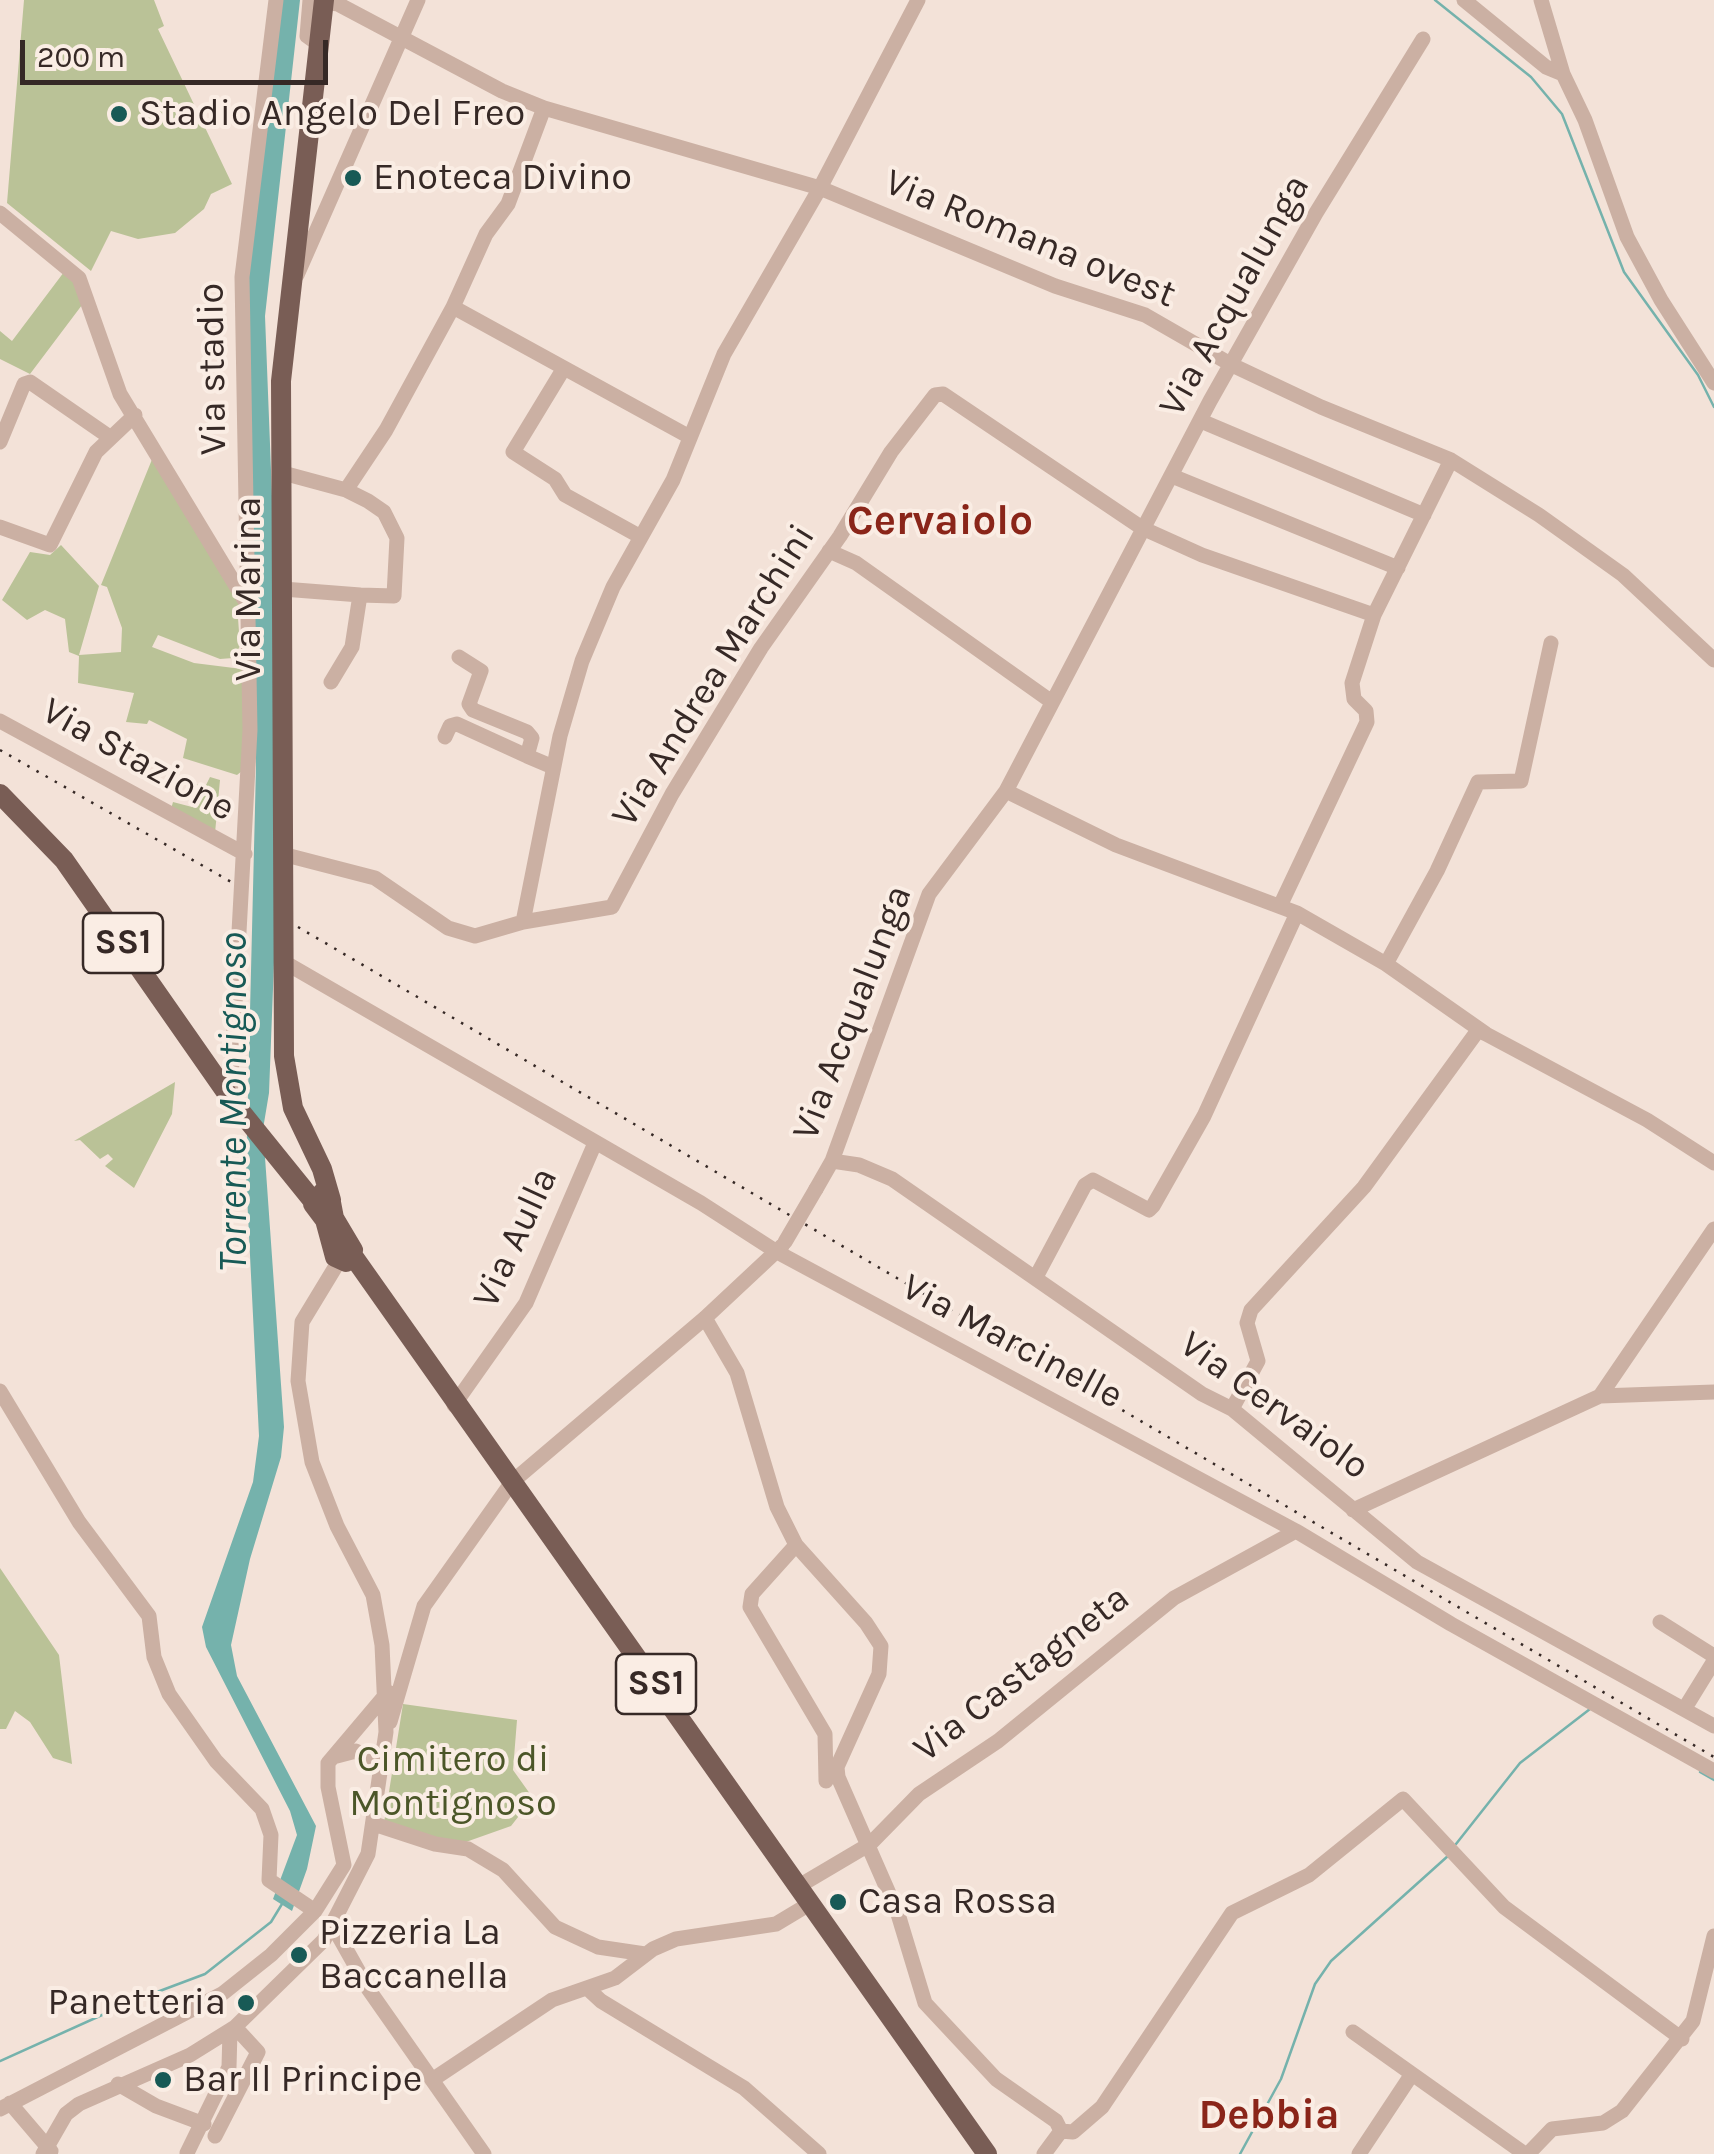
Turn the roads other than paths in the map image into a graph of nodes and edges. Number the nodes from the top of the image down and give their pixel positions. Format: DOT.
graph roads {
  1 [pos="276,0"];
  2 [pos="418,0"];
  3 [pos="918,0"];
  4 [pos="1464,0"];
  5 [pos="1541,0"];
  6 [pos="320,1"];
  7 [pos="400,34"];
  8 [pos="1423,39"];
  9 [pos="1563,74"];
  10 [pos="544,108"];
  11 [pos="820,188"];
  12 [pos="0,213"];
  13 [pos="290,287"];
  14 [pos="453,308"];
  15 [pos="1232,365"];
  16 [pos="564,368"];
  17 [pos="1714,383"];
  18 [pos="135,414"];
  19 [pos="1201,421"];
  20 [pos="688,436"];
  21 [pos="111,438"];
  22 [pos="0,442"];
  23 [pos="1452,460"];
  24 [pos="283,473"];
  25 [pos="1172,476"];
  26 [pos="346,490"];
  27 [pos="1424,515"];
  28 [pos="0,528"];
  29 [pos="1142,528"];
  30 [pos="641,537"];
  31 [pos="829,552"];
  32 [pos="1398,568"];
  33 [pos="283,590"];
  34 [pos="360,595"];
  35 [pos="250,610"];
  36 [pos="1374,615"];
  37 [pos="1551,643"];
  38 [pos="459,657"];
  39 [pos="1714,660"];
  40 [pos="331,682"];
  41 [pos="1052,702"];
  42 [pos="0,722"];
  43 [pos="445,737"];
  44 [pos="526,756"];
  45 [pos="553,766"];
  46 [pos="1006,791"];
  47 [pos="0,794"];
  48 [pos="245,854"];
  49 [pos="286,855"];
  50 [pos="1280,906"];
  51 [pos="1298,913"];
  52 [pos="522,922"];
  53 [pos="284,962"];
  54 [pos="1386,964"];
  55 [pos="1479,1029"];
  56 [pos="232,1100"];
  57 [pos="595,1143"];
  58 [pos="832,1161"];
  59 [pos="1714,1163"];
  60 [pos="319,1192"];
  61 [pos="1714,1229"];
  62 [pos="781,1247"];
  63 [pos="347,1259"];
  64 [pos="1036,1277"];
  65 [pos="706,1318"];
  66 [pos="0,1391"];
  67 [pos="1714,1392"];
  68 [pos="1600,1396"];
  69 [pos="454,1405"];
  70 [pos="1232,1408"];
  71 [pos="512,1482"];
  72 [pos="1353,1510"];
  73 [pos="1296,1531"];
  74 [pos="796,1545"];
  75 [pos="1660,1622"];
  76 [pos="1714,1658"];
  77 [pos="388,1692"];
  78 [pos="1685,1708"];
  79 [pos="1714,1726"];
  80 [pos="386,1732"];
  81 [pos="334,1757"];
  82 [pos="381,1770"];
  83 [pos="1714,1771"];
  84 [pos="826,1781"];
  85 [pos="374,1824"];
  86 [pos="870,1844"];
  87 [pos="805,1894"];
  88 [pos="311,1908"];
  89 [pos="333,1926"];
  90 [pos="1714,1936"];
  91 [pos="645,1954"];
  92 [pos="587,1988"];
  93 [pos="233,2029"];
  94 [pos="1353,2032"];
  95 [pos="1682,2039"];
  96 [pos="226,2074"];
  97 [pos="1412,2074"];
  98 [pos="432,2080"];
  99 [pos="244,2082"];
  100 [pos="118,2084"];
  101 [pos="5,2106"];
  102 [pos="210,2130"];
  103 [pos="1061,2132"];
  104 [pos="48,2152"];
  105 [pos="176,2154"];
  106 [pos="187,2154"];
  107 [pos="484,2154"];
  108 [pos="820,2154"];
  109 [pos="986,2154"];
  110 [pos="1044,2154"];
  111 [pos="1359,2154"];
  112 [pos="1527,2154"];
  1 -- 35 [label="street, Via stadio"];
  2 -- 7 [label="street"];
  3 -- 11 [label="street"];
  4 -- 9 [label="street"];
  5 -- 9 [label="street"];
  6 -- 7 [label="street, Via Romana ovest"];
  6 -- 13 [label="main road, Via Marina"];
  7 -- 10 [label="street, Via Romana ovest"];
  7 -- 13 [label="street"];
  8 -- 15 [label="street, Via Acqualunga"];
  9 -- 17 [label="street"];
  10 -- 11 [label="street, Via Romana ovest"];
  10 -- 14 [label="street"];
  11 -- 15 [label="street, Via Romana ovest"];
  11 -- 20 [label="street"];
  12 -- 18 [label="street"];
  13 -- 24 [label="main road, Via Marina"];
  14 -- 16 [label="street"];
  14 -- 26 [label="street"];
  15 -- 19 [label="street, Via Acqualunga"];
  15 -- 23 [label="street, Via Romana ovest"];
  16 -- 20 [label="street"];
  16 -- 30 [label="street"];
  18 -- 21 [label="street"];
  18 -- 35 [label="street"];
  19 -- 25 [label="street, Via Acqualunga"];
  19 -- 27 [label="street"];
  20 -- 30 [label="street"];
  21 -- 22 [label="street"];
  21 -- 28 [label="street"];
  23 -- 27 [label="street"];
  23 -- 39 [label="street, Via Romana ovest"];
  24 -- 26 [label="street"];
  24 -- 33 [label="main road, Via Marina"];
  25 -- 29 [label="street, Via Acqualunga"];
  25 -- 32 [label="street"];
  26 -- 34 [label="street"];
  27 -- 32 [label="street"];
  29 -- 31 [label="street, Via Andrea Marchini"];
  29 -- 36 [label="street, Via Andrea Marchini"];
  29 -- 41 [label="street, Via Acqualunga"];
  30 -- 45 [label="street"];
  31 -- 41 [label="street"];
  31 -- 52 [label="street, Via Andrea Marchini"];
  32 -- 36 [label="street"];
  33 -- 34 [label="street"];
  33 -- 49 [label="main road, Via Marina"];
  34 -- 40 [label="street"];
  35 -- 48 [label="street, Via stadio"];
  36 -- 50 [label="street"];
  37 -- 54 [label="street"];
  38 -- 44 [label="street"];
  41 -- 46 [label="street, Via Acqualunga"];
  42 -- 48 [label="street, Via Stazione"];
  43 -- 44 [label="street"];
  44 -- 45 [label="street"];
  45 -- 52 [label="street"];
  46 -- 50 [label="street"];
  46 -- 58 [label="street, Via Acqualunga"];
  47 -- 56 [label="main road, SS1"];
  48 -- 56 [label="street, Via stadio"];
  49 -- 52 [label="street"];
  49 -- 53 [label="main road, Via Marina"];
  50 -- 51 [label="street"];
  51 -- 54 [label="street"];
  51 -- 64 [label="street"];
  53 -- 57 [label="street, Via Marcinelle"];
  53 -- 60 [label="main road, Via Marina"];
  54 -- 55 [label="street"];
  55 -- 59 [label="street"];
  55 -- 70 [label="street"];
  56 -- 60 [label="main road, SS1"];
  57 -- 62 [label="street, Via Marcinelle"];
  57 -- 69 [label="street, Via Aulla"];
  58 -- 62 [label="street, Via Acqualunga, bridge"];
  58 -- 64 [label="street, Via Cervaiolo"];
  60 -- 63 [label="main road, SS1"];
  61 -- 68 [label="street"];
  62 -- 65 [label="street, Via Acqualunga"];
  62 -- 73 [label="street, Via Marcinelle"];
  63 -- 69 [label="main road, SS1"];
  63 -- 77 [label="street"];
  64 -- 70 [label="street, Via Cervaiolo"];
  65 -- 71 [label="street, Via Acqualunga"];
  65 -- 74 [label="street"];
  66 -- 88 [label="street"];
  67 -- 68 [label="street, Via Cervaiolo"];
  68 -- 72 [label="street, Via Cervaiolo"];
  69 -- 71 [label="main road, SS1"];
  70 -- 72 [label="street, Via Cervaiolo"];
  71 -- 80 [label="street, Via Acqualunga"];
  71 -- 87 [label="main road, SS1"];
  72 -- 78 [label="street"];
  73 -- 83 [label="street, Via Marcinelle"];
  73 -- 86 [label="street, Via Castagneta"];
  74 -- 84 [label="street"];
  74 -- 86 [label="street"];
  75 -- 76 [label="street"];
  76 -- 78 [label="street"];
  77 -- 80 [label="street"];
  77 -- 81 [label="street"];
  78 -- 79 [label="street"];
  80 -- 82 [label="street"];
  81 -- 82 [label="street"];
  81 -- 88 [label="street"];
  82 -- 85 [label="street"];
  85 -- 89 [label="street"];
  85 -- 91 [label="street"];
  86 -- 87 [label="street, Via Castagneta"];
  86 -- 103 [label="street"];
  87 -- 91 [label="street, Via Castagneta"];
  87 -- 109 [label="main road, SS1"];
  88 -- 101 [label="street"];
  89 -- 93 [label="street"];
  89 -- 98 [label="street"];
  90 -- 95 [label="street"];
  91 -- 92 [label="street"];
  92 -- 98 [label="street"];
  92 -- 108 [label="street"];
  93 -- 96 [label="street"];
  93 -- 99 [label="street"];
  93 -- 100 [label="street"];
  94 -- 97 [label="street"];
  95 -- 103 [label="street"];
  95 -- 112 [label="street"];
  96 -- 99 [label="street"];
  96 -- 102 [label="street"];
  97 -- 111 [label="street"];
  97 -- 112 [label="street"];
  98 -- 107 [label="street"];
  99 -- 102 [label="street"];
  100 -- 102 [label="street"];
  100 -- 104 [label="street"];
  101 -- 104 [label="street"];
  102 -- 106 [label="street"];
  103 -- 110 [label="street"];
  105 -- 106 [label="street"];
}
